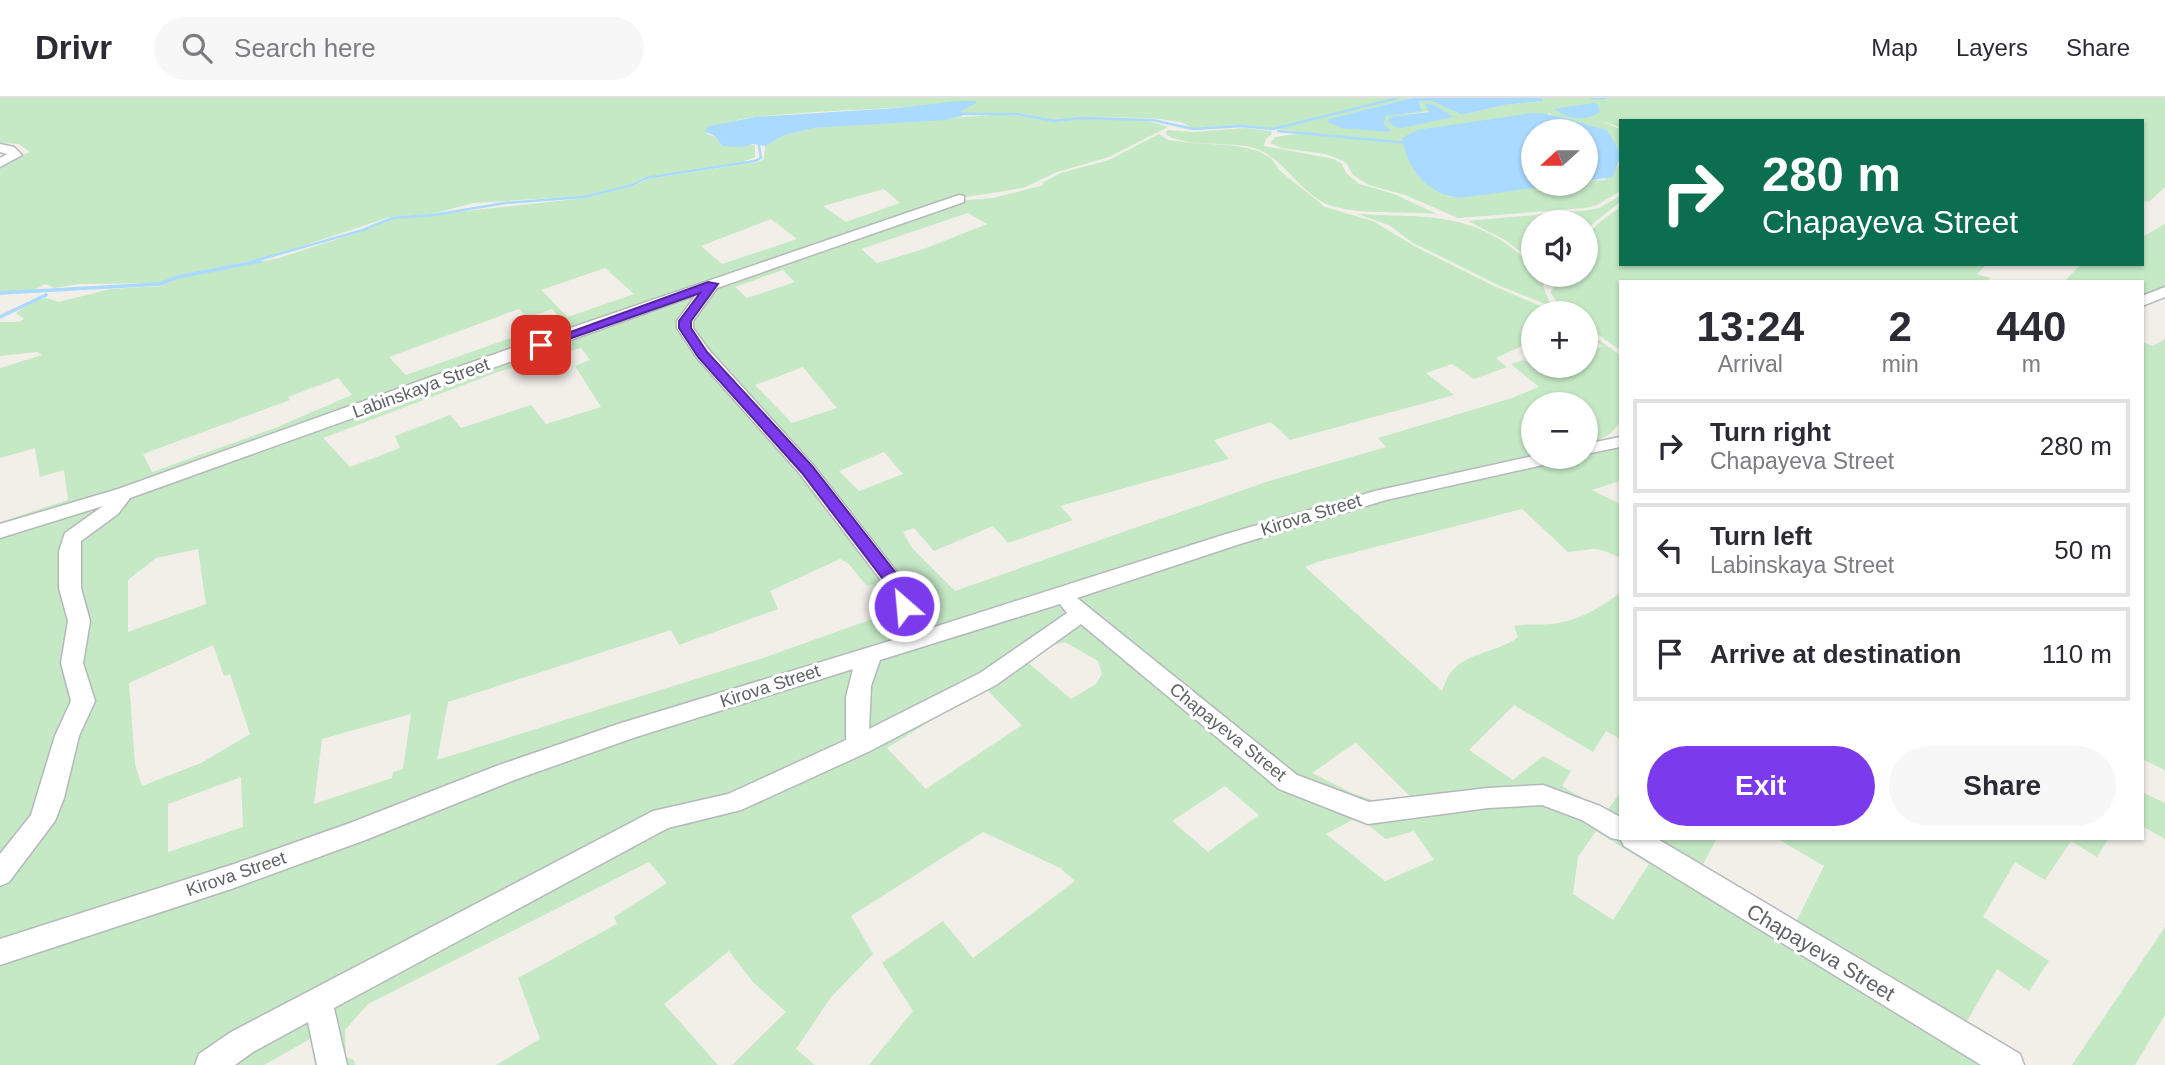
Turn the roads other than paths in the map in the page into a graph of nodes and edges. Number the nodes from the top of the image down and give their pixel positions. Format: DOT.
graph roads {
  1 [pos="0,148"];
  2 [pos="0,163"];
  3 [pos="959,199"];
  4 [pos="712,284"];
  5 [pos="2165,292"];
  6 [pos="2144,300"];
  7 [pos="2144,308"];
  8 [pos="2165,312"];
  9 [pos="1619,442"];
  10 [pos="1598,447"];
  11 [pos="1521,464"];
  12 [pos="125,494"];
  13 [pos="0,531"];
  14 [pos="1061,596"];
  15 [pos="1082,613"];
  16 [pos="919,638"];
  17 [pos="873,653"];
  18 [pos="859,745"];
  19 [pos="1619,830"];
  20 [pos="1636,840"];
  21 [pos="0,874"];
  22 [pos="0,952"];
  23 [pos="318,1002"];
  24 [pos="209,1065"];
  25 [pos="332,1065"];
  26 [pos="2009,1065"];
  1 -- 2 [label="street"];
  3 -- 4 [label="street, Labinskaya Street"];
  4 -- 12 [label="street, Labinskaya Street"];
  4 -- 16 [label="street"];
  5 -- 6 [label="street"];
  7 -- 8 [label="street"];
  9 -- 10 [label="street"];
  11 -- 14 [label="street, Kirova Street"];
  12 -- 13 [label="street, Labinskaya Street"];
  12 -- 21 [label="street"];
  14 -- 15 [label="street, Chapayeva Street"];
  14 -- 16 [label="street, Kirova Street"];
  15 -- 18 [label="street"];
  15 -- 19 [label="street, Chapayeva Street"];
  16 -- 17 [label="street, Kirova Street"];
  17 -- 18 [label="street"];
  17 -- 22 [label="street, Kirova Street"];
  18 -- 23 [label="street"];
  20 -- 26 [label="street, Chapayeva Street"];
  23 -- 24 [label="street"];
  23 -- 25 [label="street"];
}
